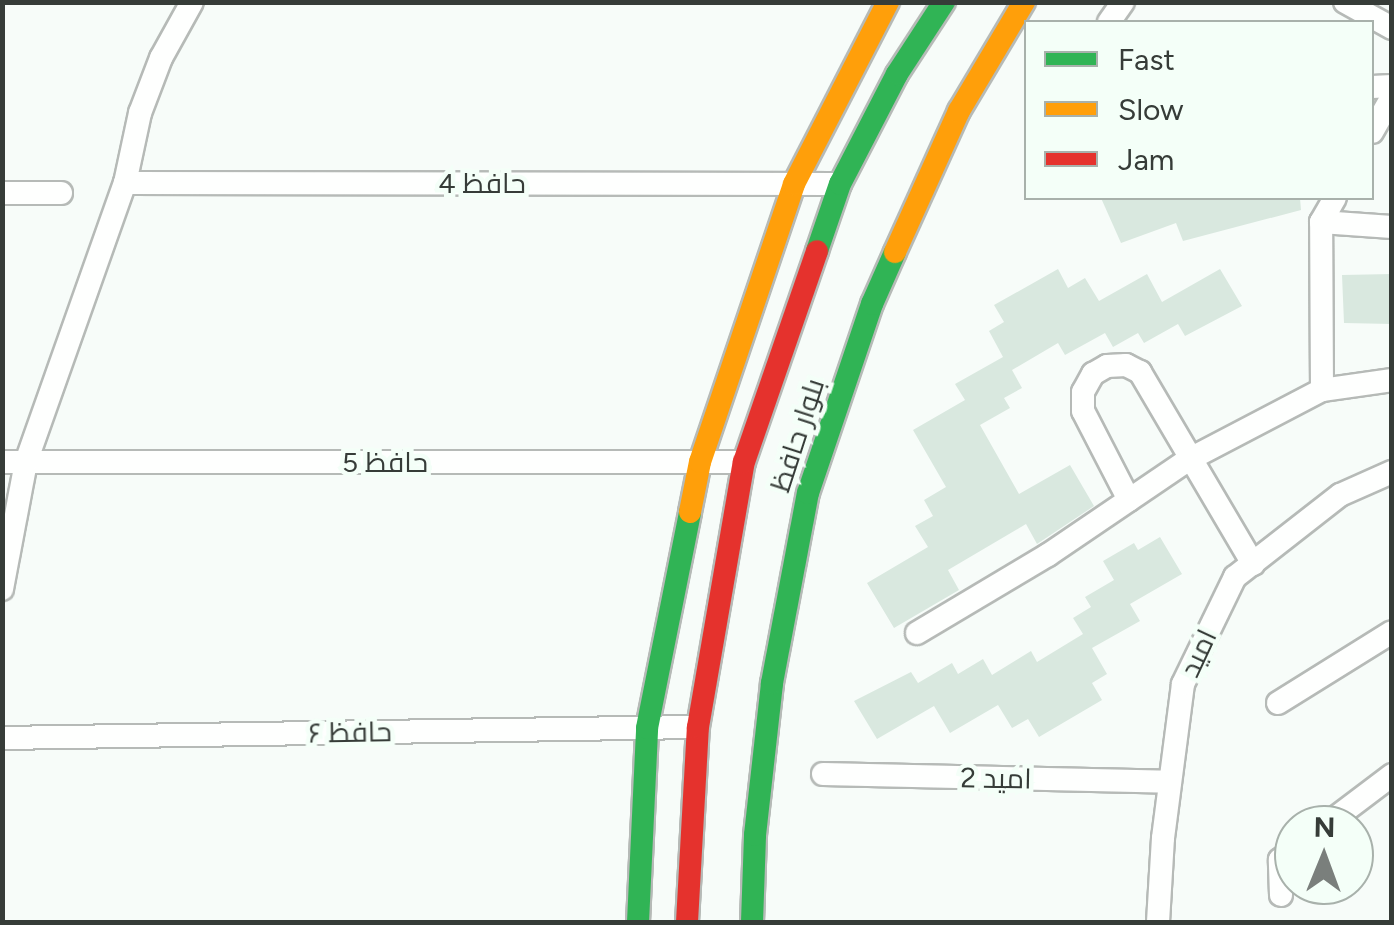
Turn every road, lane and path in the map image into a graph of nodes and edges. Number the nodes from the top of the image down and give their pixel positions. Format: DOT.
graph roads {
  1 [pos="192,2"];
  2 [pos="888,2"];
  3 [pos="944,2"];
  4 [pos="1024,2"];
  5 [pos="1345,2"];
  6 [pos="1392,28"];
  7 [pos="1392,97"];
  8 [pos="1374,128"];
  9 [pos="125,182"];
  10 [pos="794,184"];
  11 [pos="840,184"];
  12 [pos="2,192"];
  13 [pos="62,193"];
  14 [pos="1333,200"];
  15 [pos="1320,222"];
  16 [pos="1392,227"];
  17 [pos="1392,380"];
  18 [pos="1322,390"];
  19 [pos="1188,460"];
  20 [pos="14,462"];
  21 [pos="700,462"];
  22 [pos="744,462"];
  23 [pos="1392,472"];
  24 [pos="1129,500"];
  25 [pos="1253,564"];
  26 [pos="2,590"];
  27 [pos="1392,632"];
  28 [pos="916,633"];
  29 [pos="1278,703"];
  30 [pos="698,727"];
  31 [pos="646,728"];
  32 [pos="2,738"];
  33 [pos="823,774"];
  34 [pos="1392,774"];
  35 [pos="1170,782"];
  36 [pos="1352,805"];
  37 [pos="638,922"];
  38 [pos="686,922"];
  39 [pos="752,922"];
  40 [pos="1158,922"];
  1 -- 9 [label="street"];
  2 -- 10 [label="main road"];
  3 -- 11 [label="main road, بلوار حافظ"];
  4 -- 39 [label="main road, بلوار حافظ"];
  5 -- 6 [label="street"];
  7 -- 8 [label="street"];
  9 -- 10 [label="street, حافظ 4"];
  9 -- 20 [label="street"];
  10 -- 11 [label="street, حافظ 4"];
  10 -- 21 [label="main road"];
  11 -- 22 [label="main road, بلوار حافظ"];
  12 -- 13 [label="street"];
  14 -- 15 [label="street"];
  15 -- 16 [label="street"];
  15 -- 18 [label="street"];
  17 -- 18 [label="street"];
  18 -- 19 [label="street"];
  19 -- 24 [label="street"];
  19 -- 24 [label="street"];
  19 -- 25 [label="street"];
  20 -- 21 [label="street, حافظ 5"];
  20 -- 26 [label="street"];
  21 -- 22 [label="street, حافظ 5"];
  21 -- 31 [label="main road"];
  22 -- 30 [label="main road, بلوار حافظ"];
  23 -- 25 [label="street, امید"];
  24 -- 28 [label="street"];
  25 -- 35 [label="street, امید"];
  27 -- 29 [label="street"];
  30 -- 31 [label="street, حافظ ۶"];
  30 -- 38 [label="main road, بلوار حافظ"];
  31 -- 32 [label="street, حافظ ۶"];
  31 -- 37 [label="main road"];
  33 -- 35 [label="street, امید 2"];
  34 -- 36 [label="street"];
  35 -- 40 [label="street, امید"];
}
